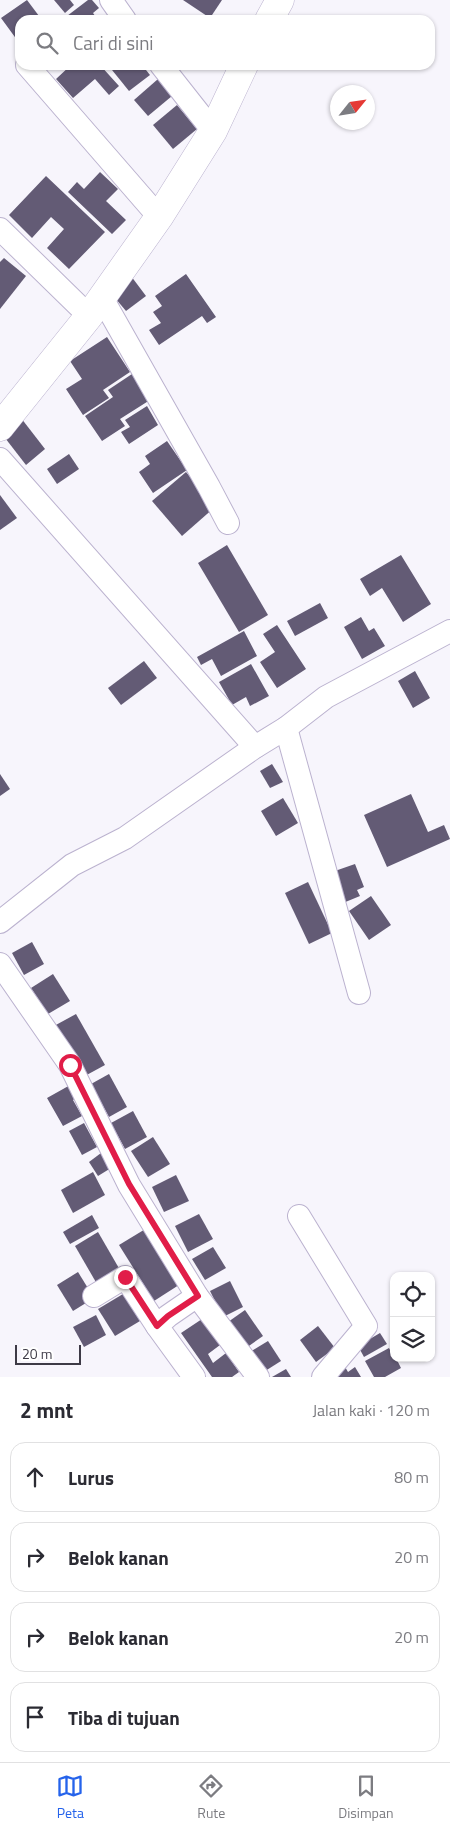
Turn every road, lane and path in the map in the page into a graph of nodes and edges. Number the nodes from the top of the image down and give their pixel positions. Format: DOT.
graph roads {
  1 [pos="111,0"];
  2 [pos="280,0"];
  3 [pos="122,15"];
  4 [pos="272,15"];
  5 [pos="32,70"];
  6 [pos="165,70"];
  7 [pos="242,70"];
  8 [pos="213,131"];
  9 [pos="159,217"];
  10 [pos="0,229"];
  11 [pos="96,307"];
  12 [pos="0,428"];
  13 [pos="0,459"];
  14 [pos="228,523"];
  15 [pos="450,631"];
  16 [pos="286,728"];
  17 [pos="255,747"];
  18 [pos="0,922"];
  19 [pos="0,964"];
  20 [pos="359,993"];
  21 [pos="299,1216"];
  22 [pos="94,1296"];
  23 [pos="198,1296"];
  24 [pos="157,1326"];
  25 [pos="194,1377"];
  26 [pos="258,1377"];
  27 [pos="324,1377"];
  1 -- 3 [label="street"];
  2 -- 4 [label="street"];
  5 -- 9 [label="street"];
  6 -- 8 [label="street"];
  7 -- 8 [label="street"];
  8 -- 9 [label="street"];
  9 -- 11 [label="street"];
  10 -- 11 [label="street"];
  11 -- 12 [label="street"];
  11 -- 14 [label="street"];
  13 -- 17 [label="street"];
  15 -- 16 [label="street"];
  16 -- 17 [label="street"];
  16 -- 20 [label="street"];
  17 -- 18 [label="street"];
  19 -- 23 [label="street"];
  21 -- 27 [label="street"];
  22 -- 24 [label="street"];
  23 -- 24 [label="street"];
  23 -- 26 [label="street"];
  24 -- 25 [label="street"];
}
